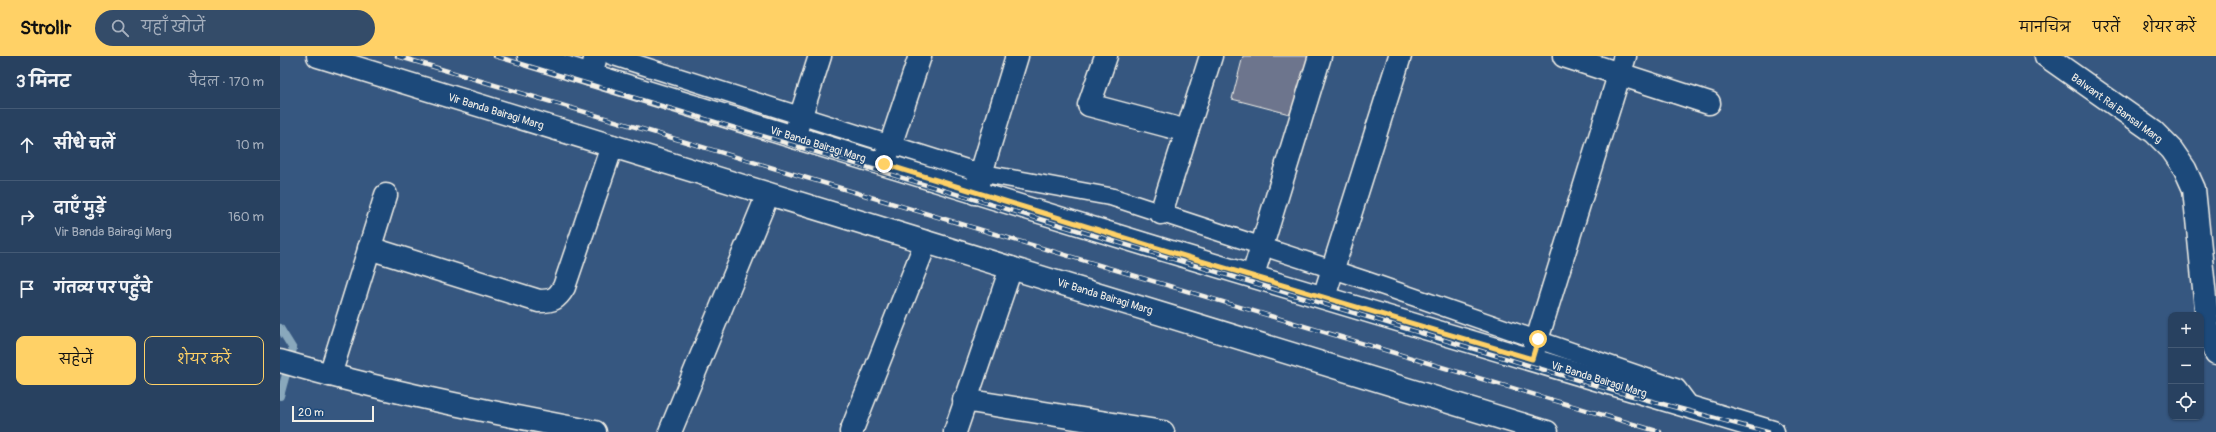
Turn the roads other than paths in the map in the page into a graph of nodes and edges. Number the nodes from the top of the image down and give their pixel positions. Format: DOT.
graph roads {
  1 [pos="318,56"];
  2 [pos="529,56"];
  3 [pos="612,56"];
  4 [pos="820,56"];
  5 [pos="920,56"];
  6 [pos="1017,56"];
  7 [pos="1106,56"];
  8 [pos="1211,56"];
  9 [pos="1320,56"];
  10 [pos="1400,56"];
  11 [pos="1564,56"];
  12 [pos="2046,56"];
  13 [pos="1622,64"];
  14 [pos="594,65"];
  15 [pos="1709,103"];
  16 [pos="801,116"];
  17 [pos="1187,131"];
  18 [pos="794,137"];
  19 [pos="612,146"];
  20 [pos="887,154"];
  21 [pos="978,183"];
  22 [pos="768,194"];
  23 [pos="386,195"];
  24 [pos="1161,213"];
  25 [pos="926,242"];
  26 [pos="1262,246"];
  27 [pos="369,248"];
  28 [pos="1011,268"];
  29 [pos="1333,269"];
  30 [pos="1253,275"];
  31 [pos="1324,297"];
  32 [pos="1534,349"];
  33 [pos="2216,353"];
  34 [pos="280,361"];
  35 [pos="330,375"];
  36 [pos="964,400"];
  37 [pos="595,432"];
  38 [pos="670,432"];
  39 [pos="851,432"];
  40 [pos="955,432"];
  41 [pos="1163,432"];
  42 [pos="1547,432"];
  43 [pos="1773,432"];
  1 -- 19 [label="street, Vir Banda Bairagi Marg"];
  2 -- 14 [label="street, Vir Banda Bairagi Marg"];
  3 -- 16 [label="lane"];
  4 -- 16 [label="street"];
  5 -- 20 [label="street"];
  6 -- 21 [label="street"];
  7 -- 17 [label="street"];
  8 -- 17 [label="street"];
  9 -- 26 [label="street"];
  10 -- 29 [label="street"];
  11 -- 13 [label="street"];
  12 -- 33 [label="street, Balwant Rai Bansal Marg"];
  13 -- 15 [label="street"];
  13 -- 32 [label="street"];
  14 -- 18 [label="street, Vir Banda Bairagi Marg"];
  16 -- 18 [label="street"];
  16 -- 20 [label="lane"];
  17 -- 24 [label="street"];
  18 -- 20 [label="street, Vir Banda Bairagi Marg"];
  19 -- 22 [label="street, Vir Banda Bairagi Marg"];
  19 -- 27 [label="street"];
  20 -- 21 [label="street, Vir Banda Bairagi Marg"];
  21 -- 24 [label="lane"];
  21 -- 30 [label="street, Vir Banda Bairagi Marg"];
  22 -- 25 [label="street, Vir Banda Bairagi Marg"];
  22 -- 38 [label="street"];
  23 -- 27 [label="street"];
  24 -- 26 [label="lane"];
  25 -- 28 [label="street, Vir Banda Bairagi Marg"];
  25 -- 39 [label="street"];
  26 -- 29 [label="lane"];
  26 -- 30 [label="street"];
  27 -- 35 [label="street"];
  28 -- 36 [label="street"];
  28 -- 42 [label="street, Vir Banda Bairagi Marg"];
  29 -- 31 [label="street"];
  29 -- 32 [label="lane"];
  30 -- 31 [label="street, Vir Banda Bairagi Marg"];
  31 -- 32 [label="street, Vir Banda Bairagi Marg"];
  32 -- 43 [label="street, Vir Banda Bairagi Marg"];
  34 -- 35 [label="street"];
  35 -- 37 [label="street"];
  36 -- 40 [label="street"];
  36 -- 41 [label="street"];
}
